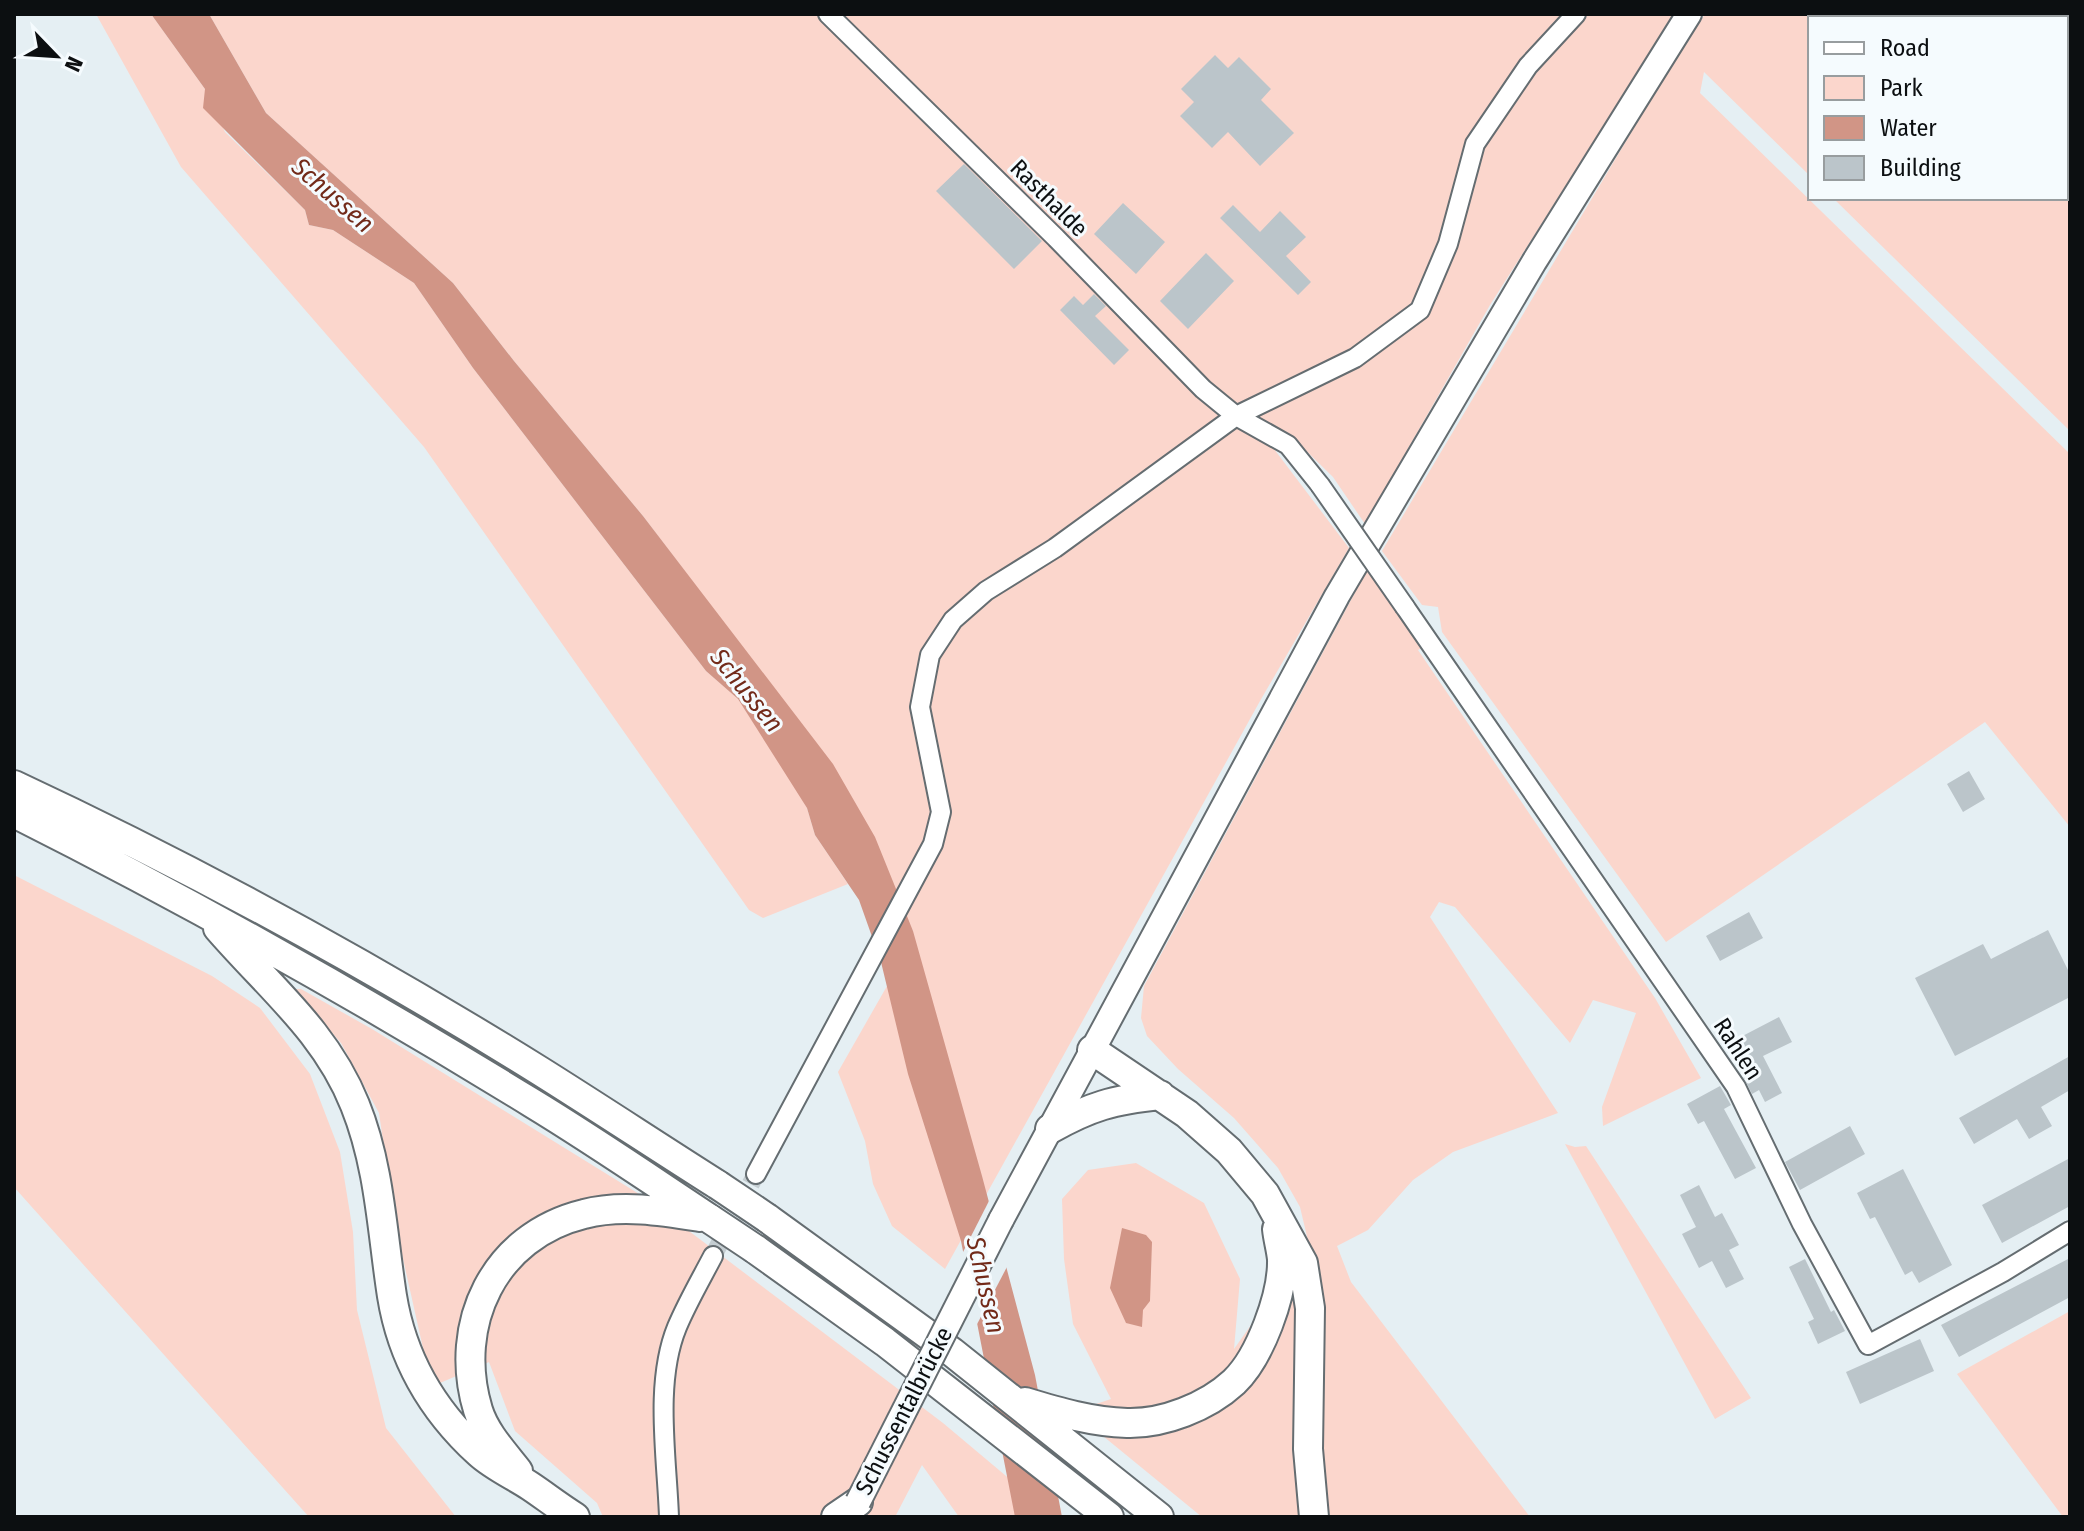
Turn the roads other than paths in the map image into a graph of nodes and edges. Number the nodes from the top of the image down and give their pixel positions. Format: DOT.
graph roads {
  1 [pos="828,14"];
  2 [pos="1576,14"];
  3 [pos="1689,14"];
  4 [pos="1236,416"];
  5 [pos="1405,607"];
  6 [pos="14,785"];
  7 [pos="14,813"];
  8 [pos="238,940"];
  9 [pos="1092,1050"];
  10 [pos="1160,1095"];
  11 [pos="1050,1129"];
  12 [pos="756,1174"];
  13 [pos="1274,1212"];
  14 [pos="710,1219"];
  15 [pos="2070,1231"];
  16 [pos="713,1256"];
  17 [pos="1009,1398"];
  18 [pos="532,1487"];
  19 [pos="848,1512"];
  20 [pos="1108,1516"];
  21 [pos="575,1517"];
  22 [pos="669,1517"];
  23 [pos="1159,1517"];
  24 [pos="1314,1517"];
  1 -- 4 [label="street, Rasthalde"];
  2 -- 4 [label="street"];
  3 -- 9 [label="main road, Schussentalbrücke"];
  4 -- 5 [label="street, Rasthalde, bridge"];
  4 -- 12 [label="street"];
  5 -- 15 [label="street, Rahlen"];
  6 -- 17 [label="highway, bridge"];
  7 -- 8 [label="highway"];
  8 -- 14 [label="highway"];
  8 -- 18 [label="highway"];
  9 -- 10 [label="highway"];
  9 -- 11 [label="main road, Schussentalbrücke"];
  10 -- 11 [label="highway"];
  10 -- 13 [label="highway"];
  11 -- 19 [label="main road, Schussentalbrücke, bridge"];
  13 -- 17 [label="highway"];
  13 -- 24 [label="highway"];
  14 -- 18 [label="highway"];
  14 -- 20 [label="highway, bridge"];
  16 -- 22 [label="street"];
  17 -- 23 [label="highway"];
  18 -- 21 [label="highway"];
}
